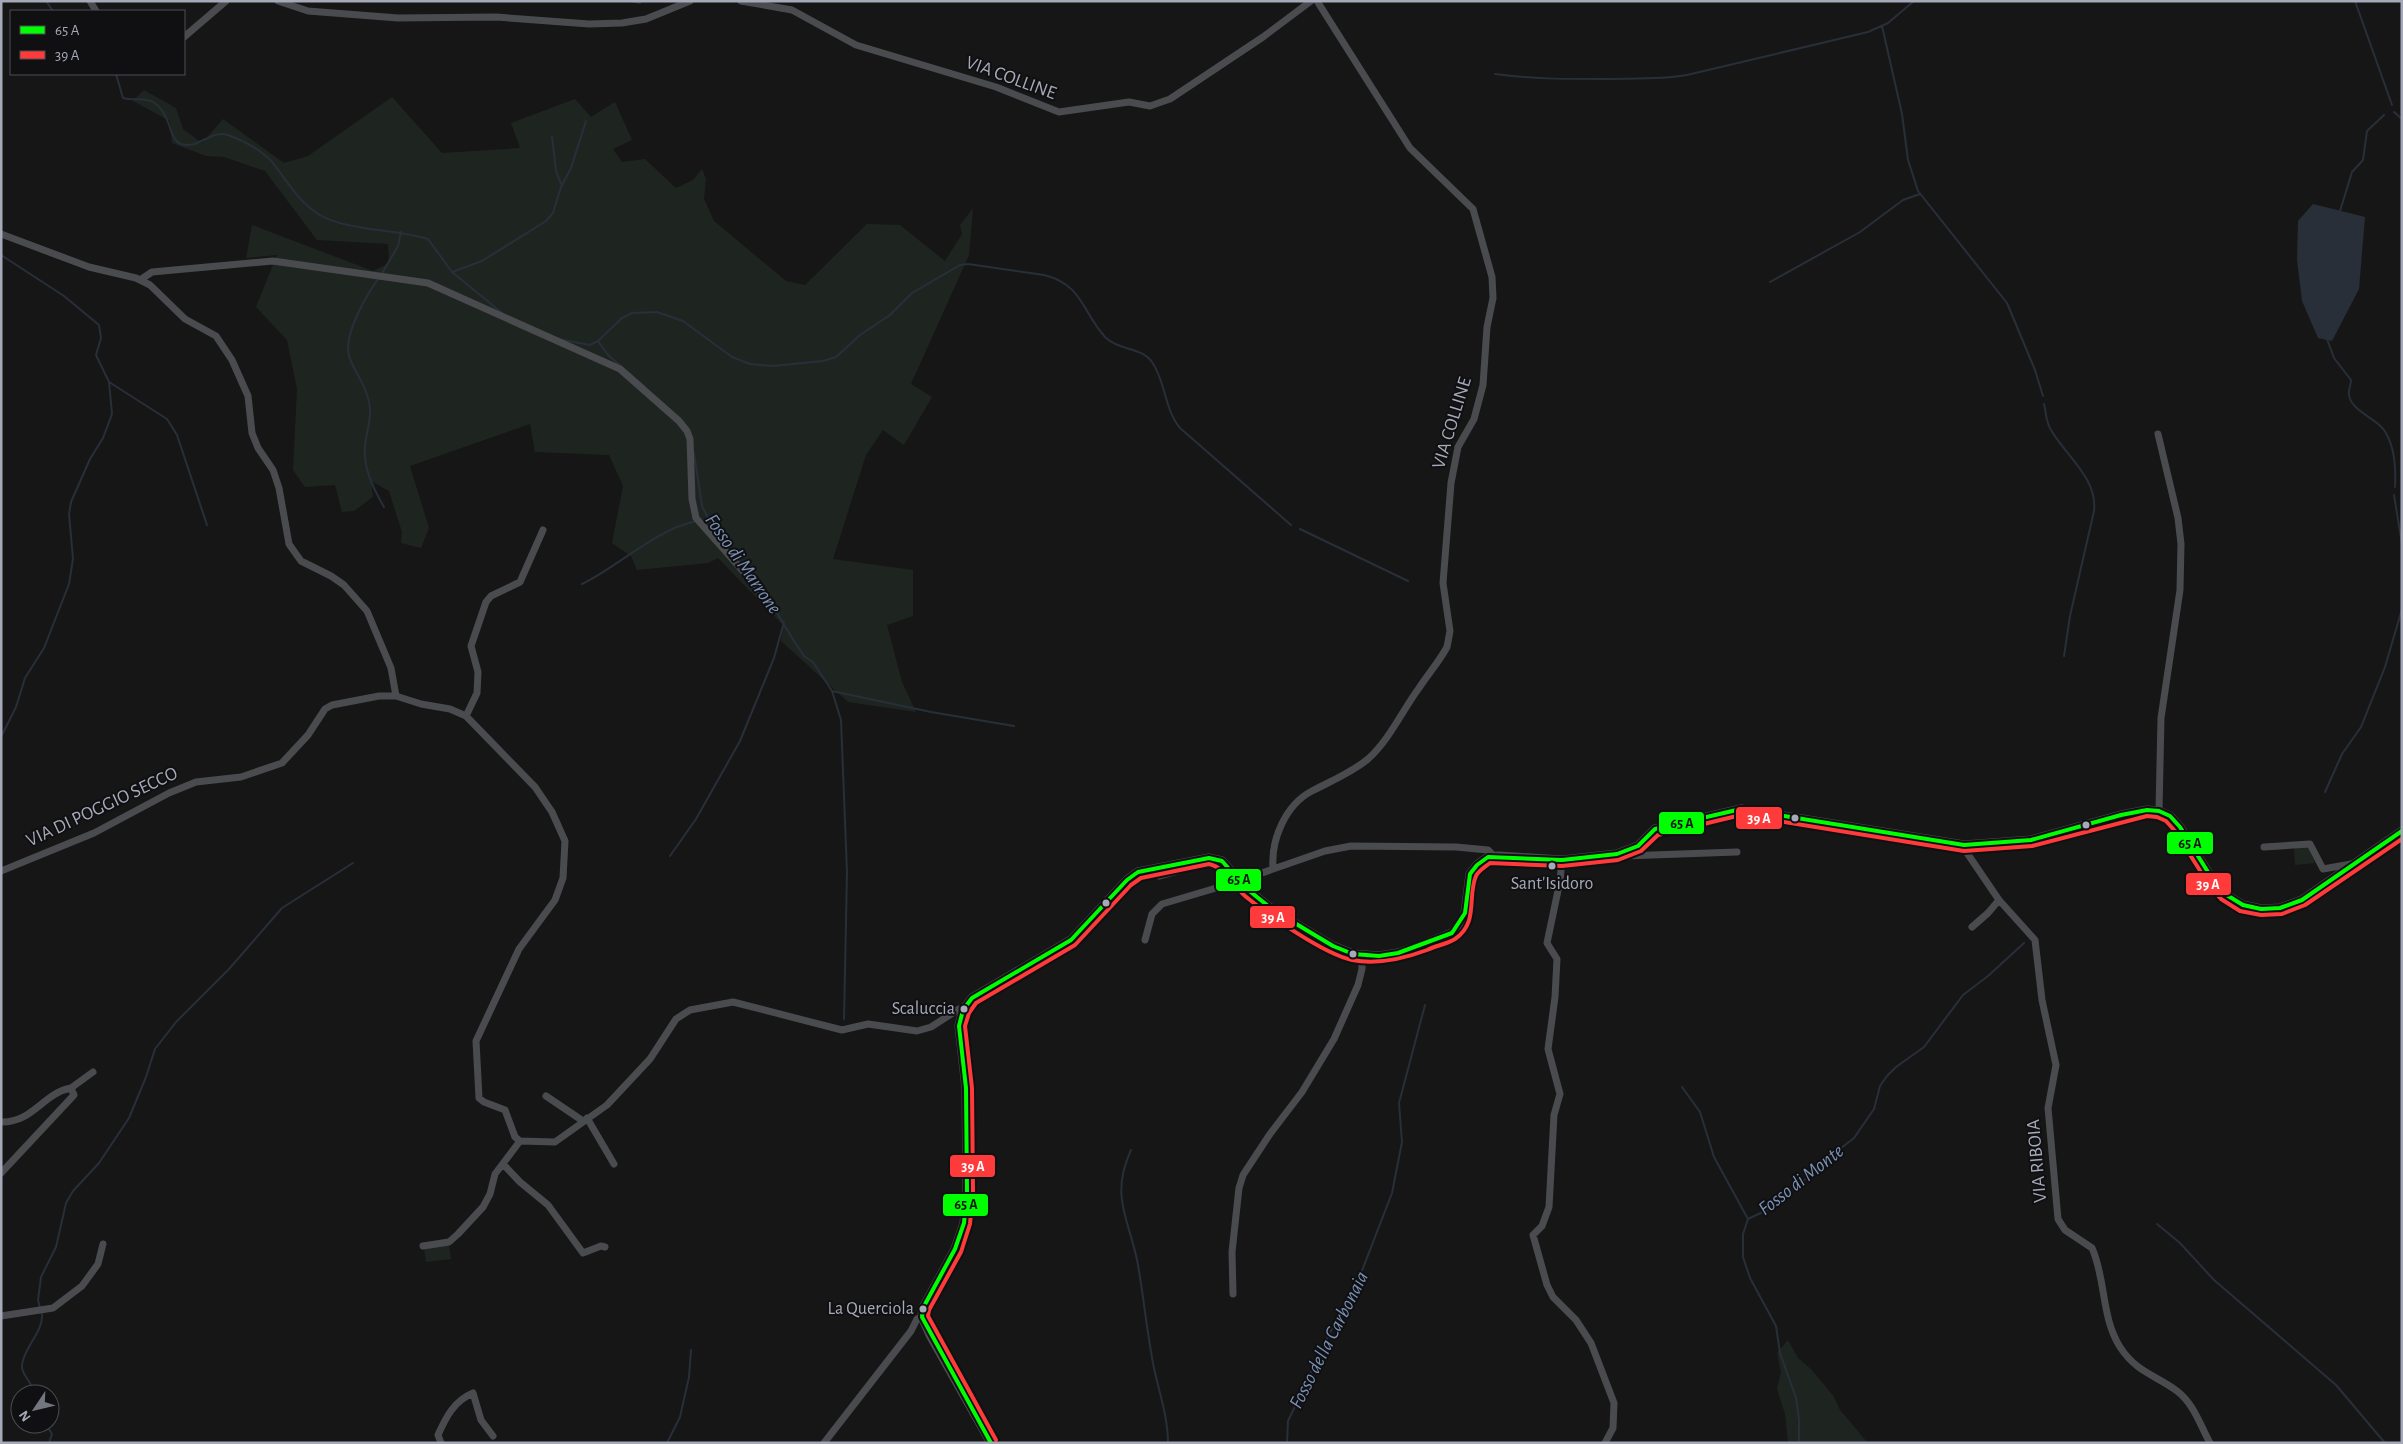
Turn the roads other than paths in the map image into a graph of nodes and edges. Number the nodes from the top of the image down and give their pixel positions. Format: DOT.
graph roads {
  1 [pos="226,1"];
  2 [pos="278,1"];
  3 [pos="690,1"];
  4 [pos="741,1"];
  5 [pos="1312,1"];
  6 [pos="1317,1"];
  7 [pos="185,36"];
  8 [pos="1,234"];
  9 [pos="140,280"];
  10 [pos="2158,434"];
  11 [pos="542,530"];
  12 [pos="766,597"];
  13 [pos="396,696"];
  14 [pos="466,716"];
  15 [pos="2159,811"];
  16 [pos="2402,831"];
  17 [pos="1964,845"];
  18 [pos="2264,847"];
  19 [pos="1737,852"];
  20 [pos="1616,854"];
  21 [pos="1494,856"];
  22 [pos="1562,860"];
  23 [pos="1182,862"];
  24 [pos="2354,864"];
  25 [pos="1273,868"];
  26 [pos="1,871"];
  27 [pos="1159,876"];
  28 [pos="1239,881"];
  29 [pos="1998,900"];
  30 [pos="1972,927"];
  31 [pos="1145,940"];
  32 [pos="1362,956"];
  33 [pos="963,1010"];
  34 [pos="93,1072"];
  35 [pos="71,1088"];
  36 [pos="546,1096"];
  37 [pos="585,1120"];
  38 [pos="1,1122"];
  39 [pos="520,1142"];
  40 [pos="503,1164"];
  41 [pos="614,1164"];
  42 [pos="1,1173"];
  43 [pos="103,1244"];
  44 [pos="423,1246"];
  45 [pos="605,1247"];
  46 [pos="1232,1294"];
  47 [pos="1,1316"];
  48 [pos="922,1317"];
  49 [pos="492,1436"];
  50 [pos="1606,1442"];
  51 [pos="441,1443"];
  52 [pos="824,1443"];
  53 [pos="991,1443"];
  54 [pos="2210,1443"];
  1 -- 7 [label="street"];
  2 -- 3 [label="street"];
  4 -- 5 [label="street, VIA COLLINE"];
  6 -- 25 [label="street, VIA COLLINE"];
  8 -- 13 [label="street"];
  9 -- 12 [label="street"];
  10 -- 15 [label="street"];
  11 -- 14 [label="street"];
  13 -- 14 [label="street"];
  13 -- 26 [label="street, VIA DI POGGIO SECCO"];
  14 -- 39 [label="street"];
  15 -- 17 [label="main road"];
  15 -- 24 [label="main road"];
  16 -- 24 [label="main road"];
  17 -- 20 [label="main road"];
  17 -- 29 [label="street, VIA RIBOIA"];
  18 -- 24 [label="street"];
  19 -- 20 [label="street"];
  20 -- 22 [label="main road"];
  21 -- 22 [label="main road"];
  21 -- 25 [label="street"];
  21 -- 32 [label="main road"];
  22 -- 50 [label="street"];
  23 -- 27 [label="street"];
  23 -- 28 [label="main road"];
  23 -- 33 [label="main road"];
  25 -- 28 [label="street"];
  28 -- 31 [label="street"];
  28 -- 32 [label="main road"];
  29 -- 30 [label="street"];
  29 -- 54 [label="street, VIA RIBOIA"];
  32 -- 46 [label="street"];
  33 -- 37 [label="street"];
  33 -- 48 [label="main road"];
  34 -- 35 [label="street"];
  35 -- 38 [label="street"];
  35 -- 42 [label="street"];
  36 -- 37 [label="street"];
  37 -- 39 [label="street"];
  37 -- 41 [label="street"];
  39 -- 40 [label="street"];
  40 -- 44 [label="street"];
  40 -- 45 [label="street"];
  43 -- 47 [label="street"];
  48 -- 52 [label="street"];
  48 -- 53 [label="main road"];
  49 -- 51 [label="street"];
}
